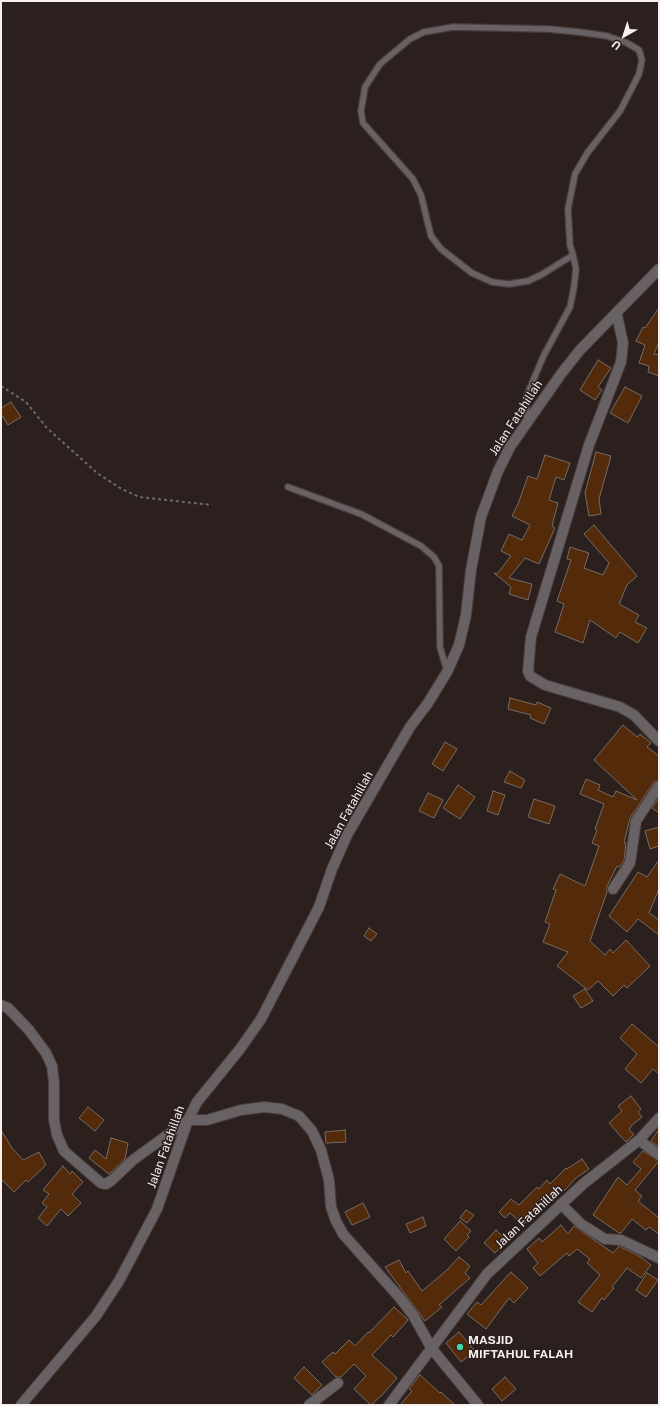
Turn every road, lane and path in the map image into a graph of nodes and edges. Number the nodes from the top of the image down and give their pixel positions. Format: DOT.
graph roads {
  1 [pos="573,255"];
  2 [pos="659,269"];
  3 [pos="617,314"];
  4 [pos="1,386"];
  5 [pos="527,422"];
  6 [pos="288,487"];
  7 [pos="212,505"];
  8 [pos="447,672"];
  9 [pos="659,741"];
  10 [pos="659,786"];
  11 [pos="613,889"];
  12 [pos="1,1005"];
  13 [pos="659,1118"];
  14 [pos="188,1120"];
  15 [pos="639,1140"];
  16 [pos="659,1155"];
  17 [pos="561,1204"];
  18 [pos="659,1258"];
  19 [pos="432,1349"];
  20 [pos="338,1384"];
  21 [pos="21,1405"];
  22 [pos="309,1405"];
  23 [pos="389,1405"];
  24 [pos="478,1405"];
  1 -- 1 [label="lane"];
  1 -- 5 [label="lane"];
  2 -- 3 [label="street, Jalan Fatahillah"];
  3 -- 5 [label="street, Jalan Fatahillah"];
  3 -- 9 [label="street"];
  4 -- 7 [label="path"];
  5 -- 8 [label="street, Jalan Fatahillah"];
  6 -- 8 [label="lane"];
  8 -- 14 [label="street, Jalan Fatahillah"];
  10 -- 11 [label="street"];
  12 -- 14 [label="street"];
  13 -- 15 [label="street, Jalan Fatahillah"];
  14 -- 19 [label="street"];
  14 -- 21 [label="street, Jalan Fatahillah"];
  15 -- 16 [label="street"];
  15 -- 17 [label="street, Jalan Fatahillah"];
  17 -- 18 [label="street"];
  17 -- 19 [label="street, Jalan Fatahillah"];
  19 -- 23 [label="street, Jalan Fatahillah"];
  19 -- 24 [label="street"];
  20 -- 22 [label="street"];
}
